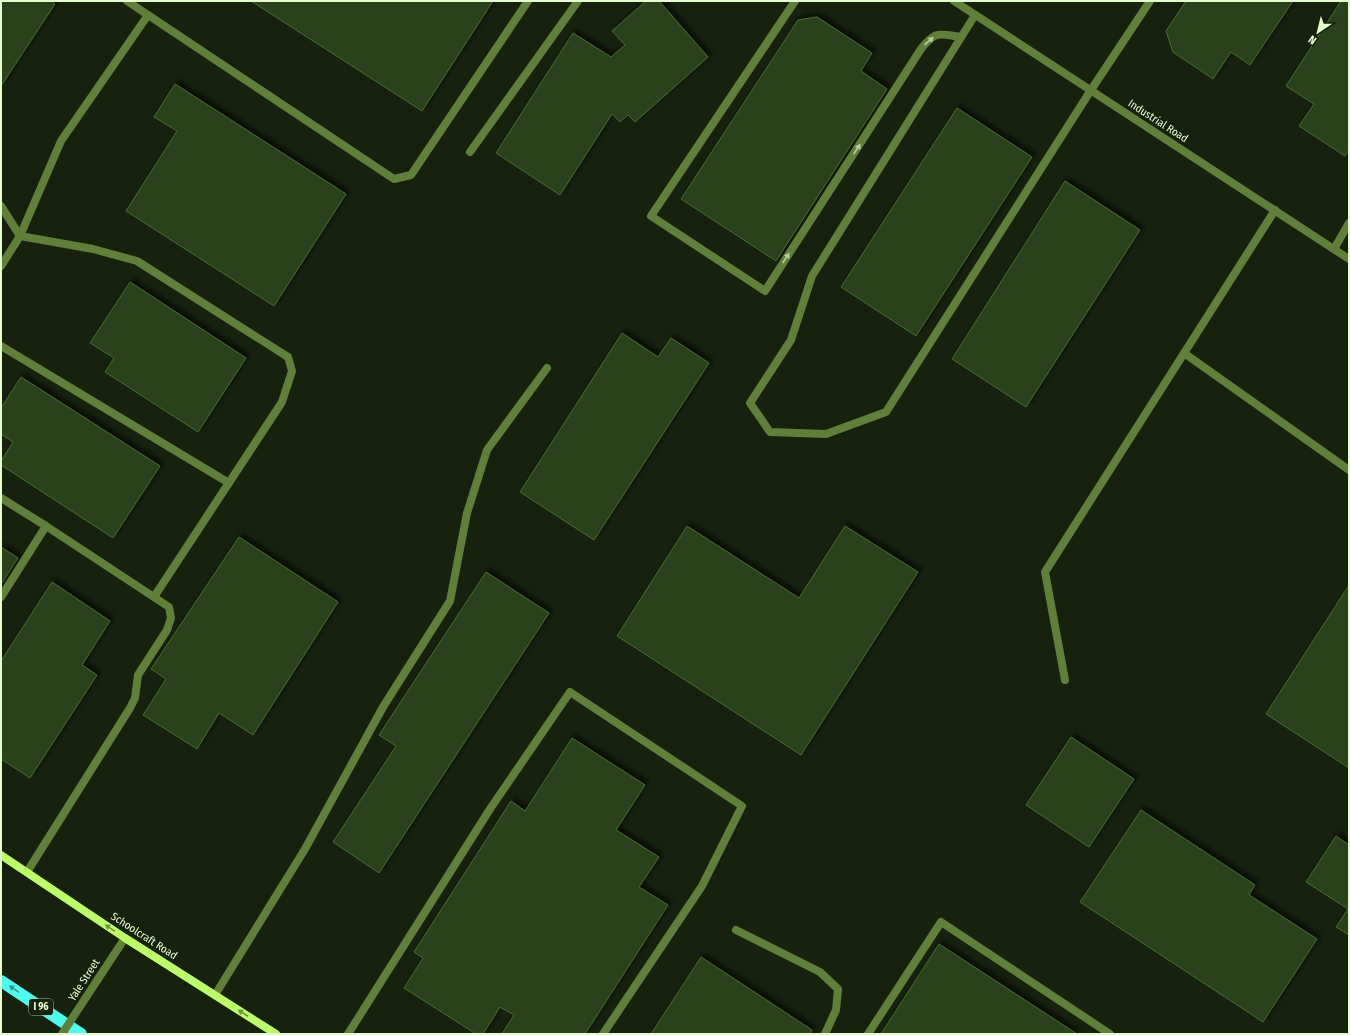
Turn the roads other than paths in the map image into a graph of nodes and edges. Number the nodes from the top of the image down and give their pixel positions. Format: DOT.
graph roads {
  1 [pos="127,1"];
  2 [pos="528,1"];
  3 [pos="578,1"];
  4 [pos="795,1"];
  5 [pos="954,1"];
  6 [pos="1150,1"];
  7 [pos="975,15"];
  8 [pos="148,16"];
  9 [pos="961,37"];
  10 [pos="1091,90"];
  11 [pos="470,152"];
  12 [pos="1,206"];
  13 [pos="1275,210"];
  14 [pos="1349,223"];
  15 [pos="20,236"];
  16 [pos="1334,249"];
  17 [pos="1349,259"];
  18 [pos="1,266"];
  19 [pos="1,346"];
  20 [pos="1184,353"];
  21 [pos="547,368"];
  22 [pos="1349,470"];
  23 [pos="228,484"];
  24 [pos="1,498"];
  25 [pos="46,526"];
  26 [pos="1,597"];
  27 [pos="154,597"];
  28 [pos="1065,680"];
  29 [pos="1,855"];
  30 [pos="27,872"];
  31 [pos="736,930"];
  32 [pos="125,938"];
  33 [pos="1,981"];
  34 [pos="215,995"];
  35 [pos="62,1034"];
  36 [pos="81,1034"];
  37 [pos="276,1034"];
  38 [pos="348,1034"];
  39 [pos="603,1034"];
  40 [pos="825,1034"];
  41 [pos="868,1034"];
  42 [pos="1110,1034"];
  1 -- 8 [label="street"];
  2 -- 8 [label="street"];
  3 -- 11 [label="street"];
  4 -- 9 [label="street, one-way"];
  5 -- 7 [label="street, Industrial Road"];
  6 -- 10 [label="street"];
  7 -- 9 [label="street"];
  7 -- 10 [label="street, Industrial Road"];
  8 -- 15 [label="street"];
  9 -- 10 [label="street"];
  10 -- 13 [label="street, Industrial Road"];
  12 -- 15 [label="street"];
  13 -- 16 [label="street, Industrial Road"];
  13 -- 20 [label="street"];
  14 -- 16 [label="street"];
  15 -- 18 [label="street"];
  15 -- 23 [label="street"];
  16 -- 17 [label="street, Industrial Road"];
  19 -- 23 [label="street"];
  20 -- 22 [label="street"];
  20 -- 28 [label="street"];
  21 -- 34 [label="street"];
  23 -- 27 [label="street"];
  24 -- 25 [label="street"];
  25 -- 26 [label="street"];
  25 -- 27 [label="street"];
  27 -- 30 [label="street"];
  29 -- 30 [label="main road, Schoolcraft Road"];
  32 -- 30 [label="main road, Schoolcraft Road, one-way"];
  31 -- 40 [label="street"];
  32 -- 34 [label="main road, Schoolcraft Road"];
  32 -- 35 [label="street, Yale Street, bridge"];
  36 -- 33 [label="highway, I 96, one-way"];
  37 -- 34 [label="main road, Schoolcraft Road, one-way"];
  38 -- 39 [label="street"];
  41 -- 42 [label="street"];
}
